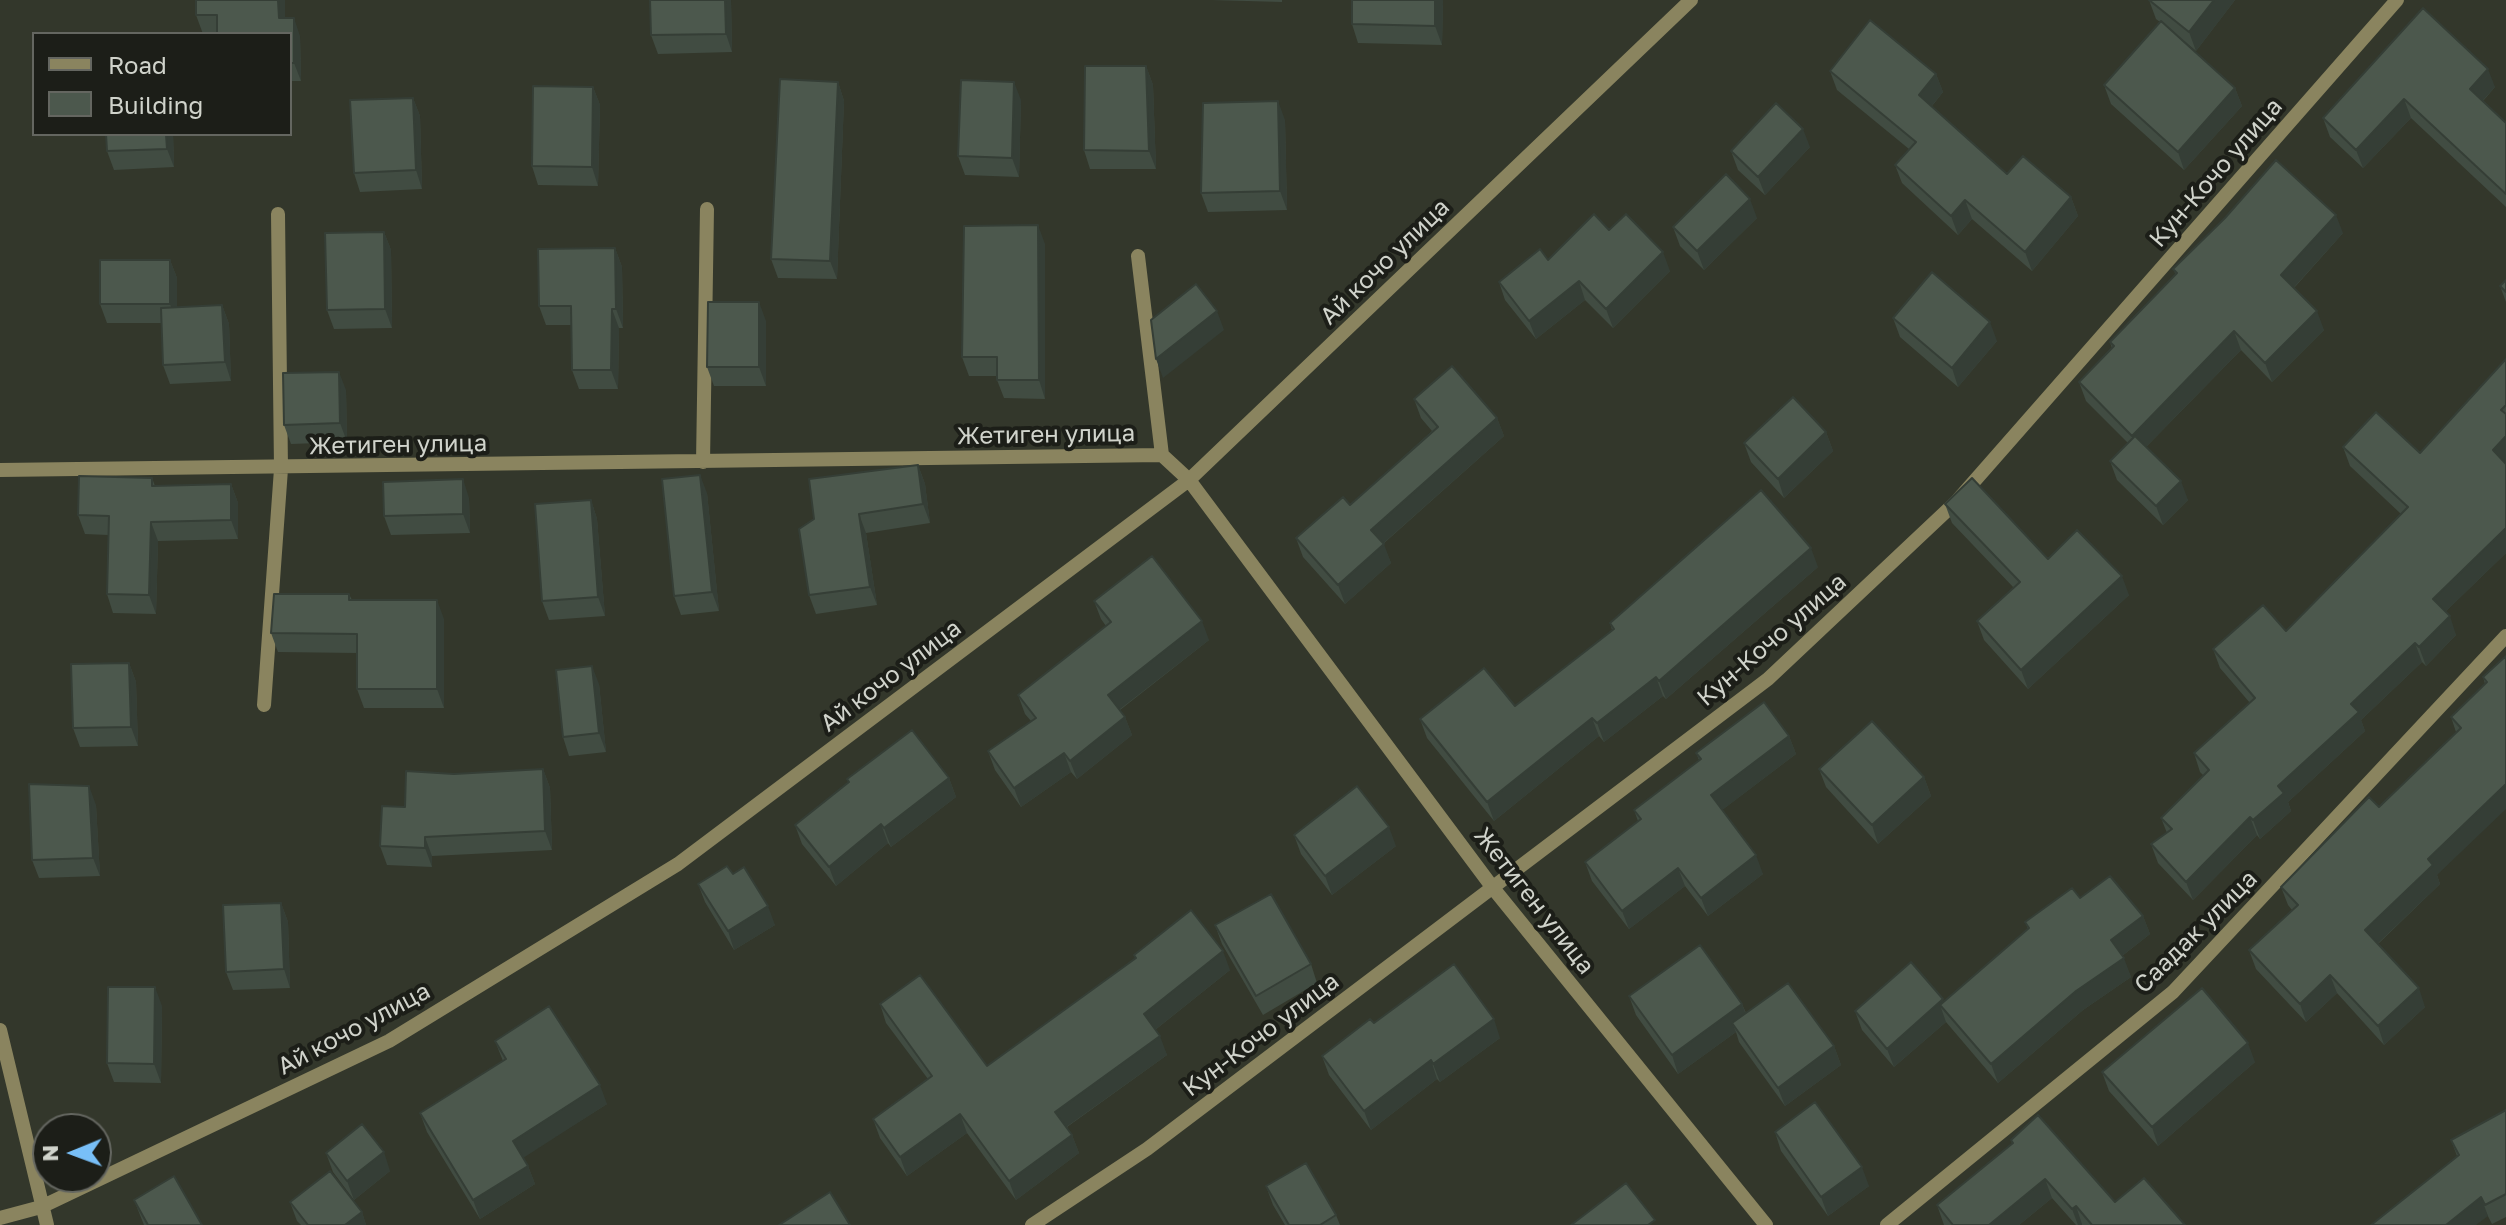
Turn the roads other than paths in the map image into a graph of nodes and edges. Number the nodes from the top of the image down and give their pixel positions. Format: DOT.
graph roads {
  1 [pos="1691,0"];
  2 [pos="2397,0"];
  3 [pos="707,209"];
  4 [pos="278,214"];
  5 [pos="1138,256"];
  6 [pos="1162,455"];
  7 [pos="703,462"];
  8 [pos="281,469"];
  9 [pos="0,470"];
  10 [pos="1189,480"];
  11 [pos="2506,636"];
  12 [pos="264,705"];
  13 [pos="1493,888"];
  14 [pos="0,1030"];
  15 [pos="41,1207"];
  16 [pos="0,1218"];
  17 [pos="47,1225"];
  18 [pos="1032,1225"];
  19 [pos="1766,1225"];
  20 [pos="1887,1225"];
  1 -- 10 [label="street, Ай кочо улица"];
  2 -- 13 [label="street, Кун-Кочо улица"];
  3 -- 7 [label="street"];
  4 -- 8 [label="street"];
  5 -- 6 [label="street"];
  6 -- 7 [label="street, Жетиген улица"];
  6 -- 10 [label="street, Жетиген улица"];
  7 -- 8 [label="street, Жетиген улица"];
  8 -- 9 [label="street, Жетиген улица"];
  8 -- 12 [label="street"];
  10 -- 13 [label="street, Жетиген улица"];
  10 -- 15 [label="street, Ай кочо улица"];
  11 -- 20 [label="street, Саадак улица"];
  13 -- 18 [label="street, Кун-Кочо улица"];
  13 -- 19 [label="street, Жетиген улица"];
  14 -- 15 [label="street"];
  15 -- 16 [label="street, Ай кочо улица"];
  15 -- 17 [label="street"];
}
